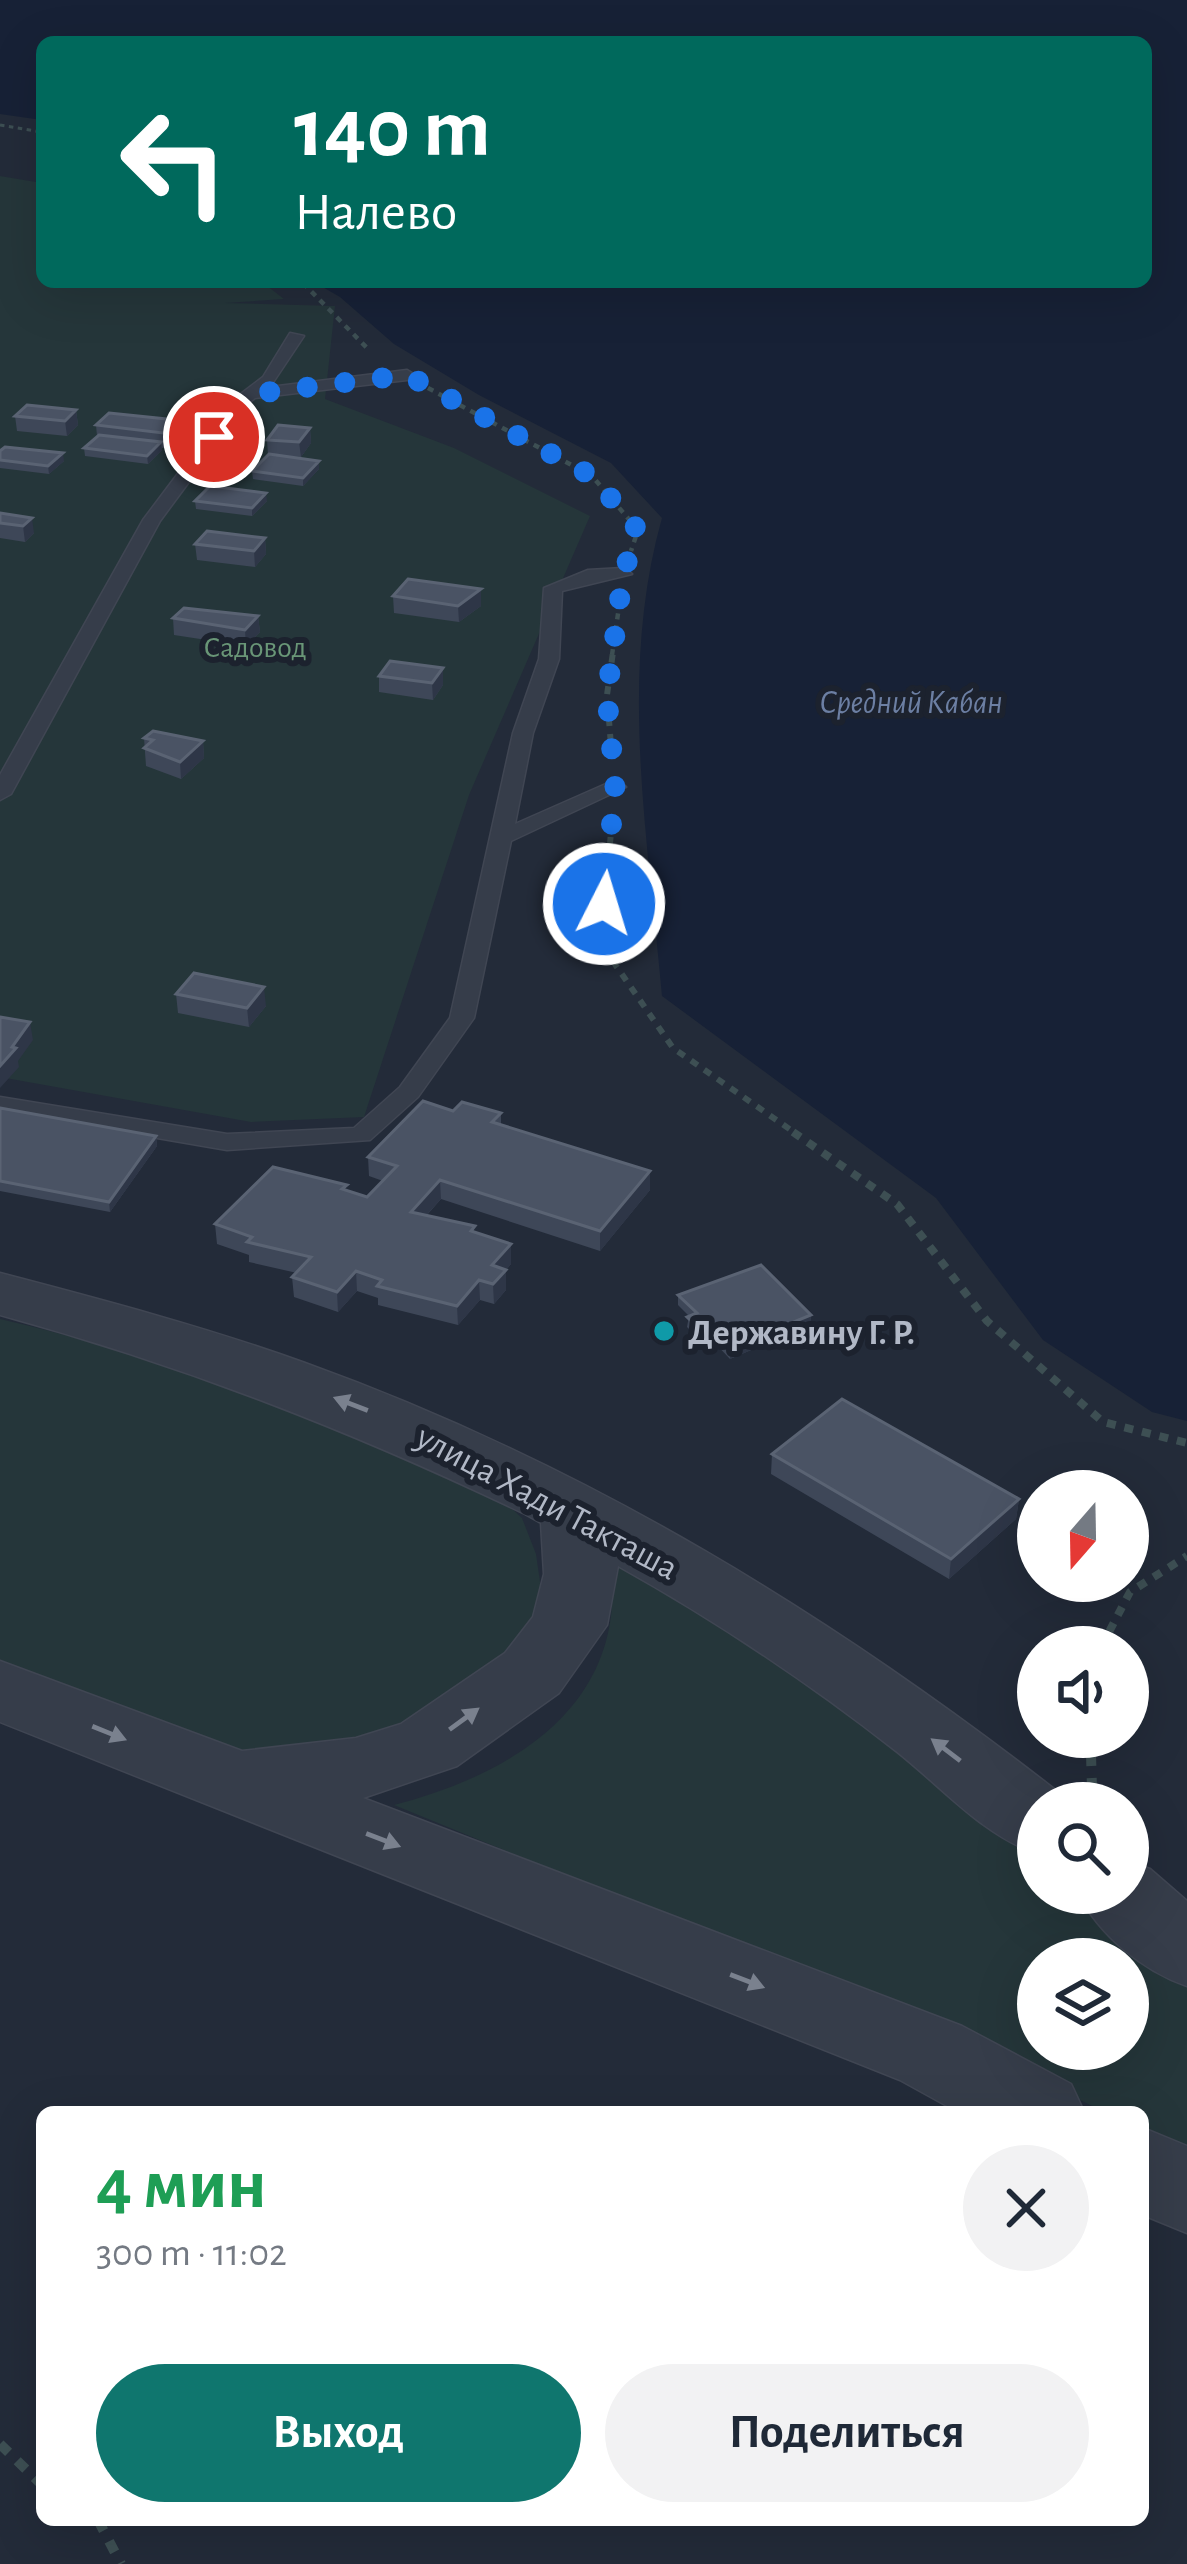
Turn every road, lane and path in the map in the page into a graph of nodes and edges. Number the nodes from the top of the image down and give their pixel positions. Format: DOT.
graph roads {
  1 [pos="0,124"];
  2 [pos="36,132"];
  3 [pos="308,288"];
  4 [pos="296,336"];
  5 [pos="407,375"];
  6 [pos="251,394"];
  7 [pos="623,574"];
  8 [pos="615,787"];
  9 [pos="0,794"];
  10 [pos="501,838"];
  11 [pos="0,1104"];
  12 [pos="0,1294"];
  13 [pos="1187,1443"];
  14 [pos="571,1506"];
  15 [pos="1187,1556"];
  16 [pos="1112,1626"];
  17 [pos="0,1690"];
  18 [pos="1021,1782"];
  19 [pos="235,1784"];
  20 [pos="1144,1914"];
  21 [pos="1187,1951"];
  22 [pos="1028,2106"];
  23 [pos="1149,2171"];
  24 [pos="1187,2192"];
  25 [pos="0,2444"];
  26 [pos="36,2479"];
  27 [pos="101,2526"];
  28 [pos="122,2564"];
  1 -- 2 [label="path"];
  3 -- 5 [label="path"];
  4 -- 6 [label="lane"];
  5 -- 6 [label="lane"];
  5 -- 7 [label="path"];
  6 -- 9 [label="lane"];
  7 -- 8 [label="path"];
  7 -- 10 [label="lane"];
  8 -- 10 [label="lane"];
  8 -- 13 [label="path"];
  10 -- 11 [label="lane"];
  14 -- 12 [label="street, улица Хади Такташа, one-way"];
  18 -- 14 [label="street, улица Хади Такташа, one-way"];
  19 -- 14 [label="street, one-way"];
  15 -- 16 [label="path"];
  17 -- 19 [label="street, one-way"];
  19 -- 22 [label="street, one-way"];
  20 -- 21 [label="street"];
  23 -- 24 [label="street"];
  25 -- 26 [label="path"];
  27 -- 28 [label="path"];
}
